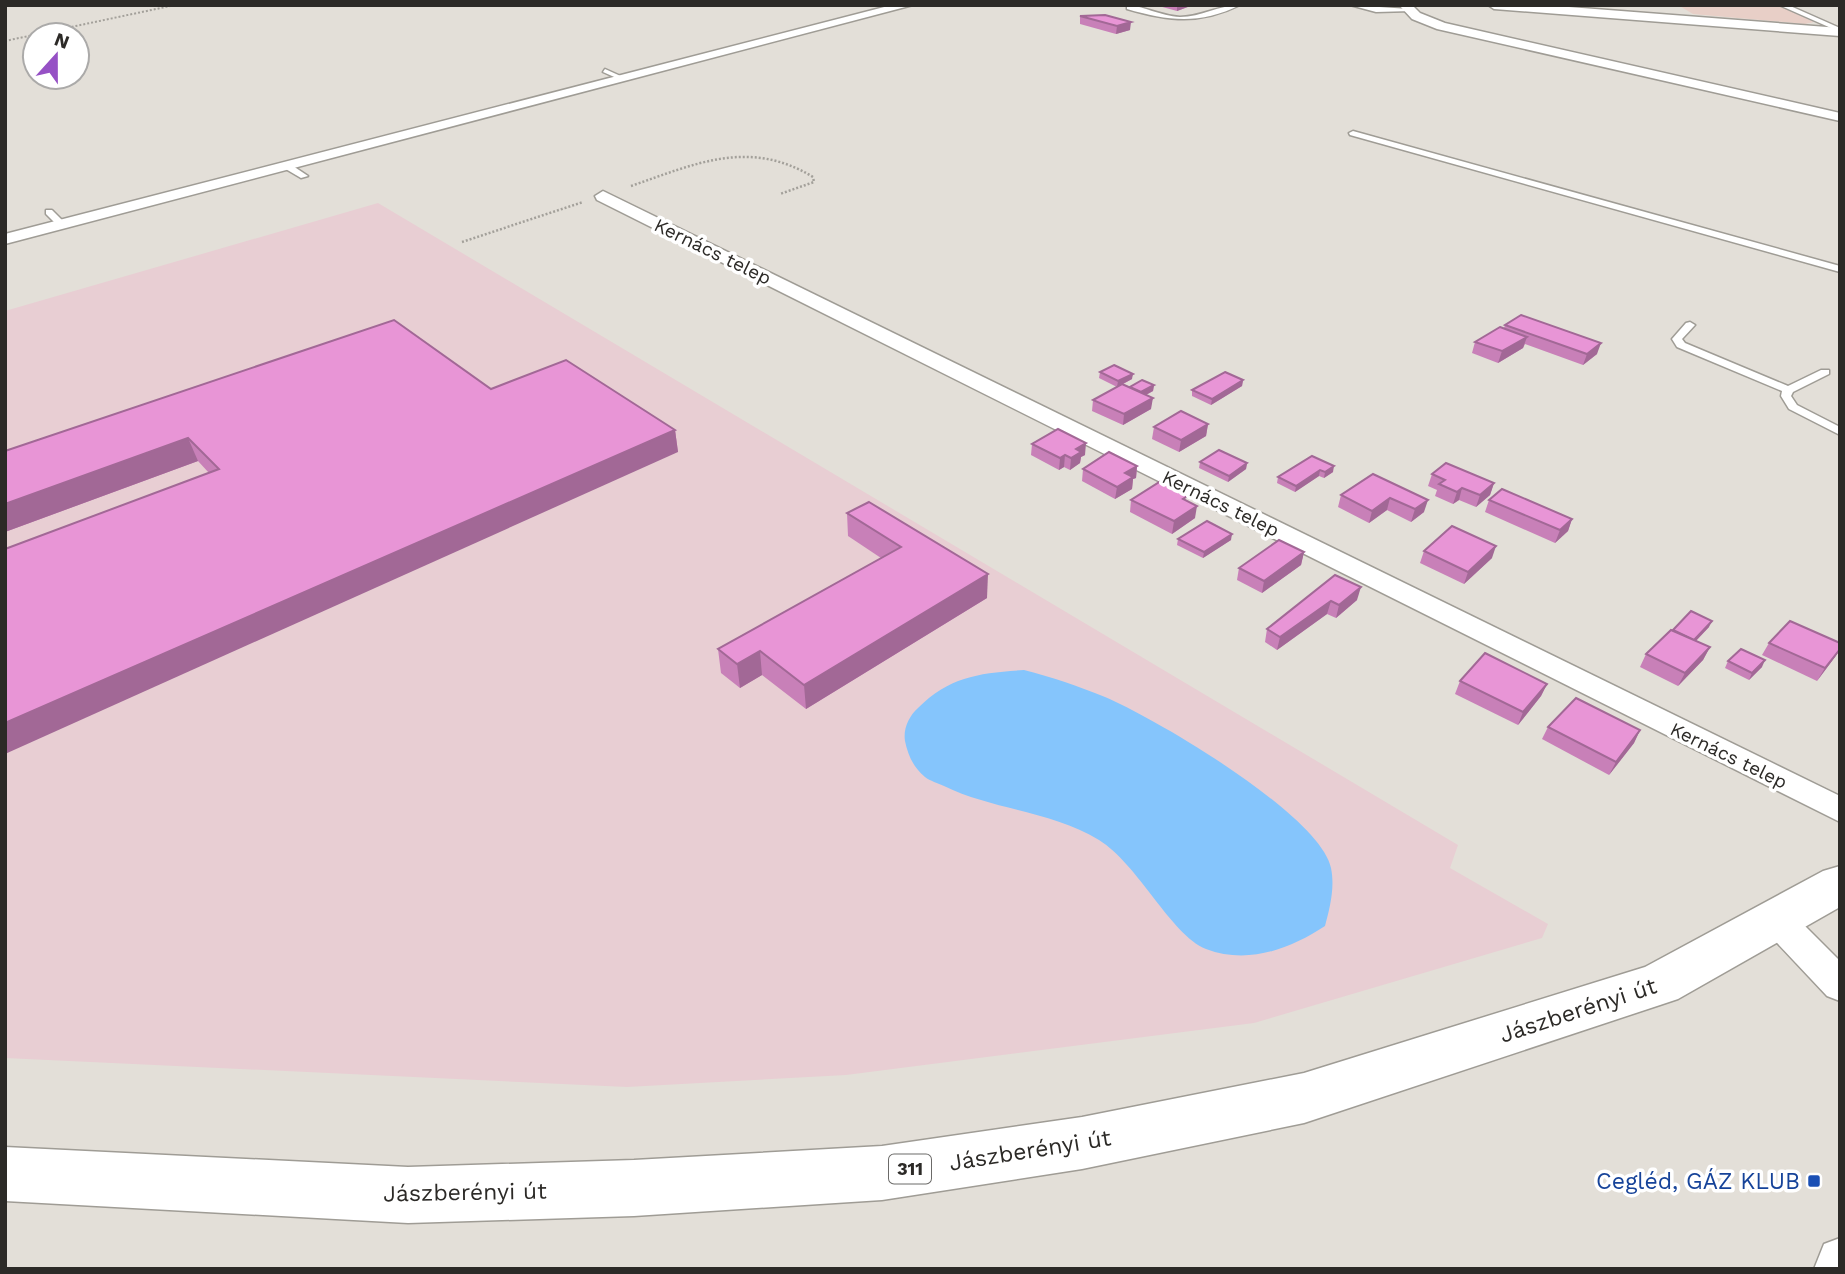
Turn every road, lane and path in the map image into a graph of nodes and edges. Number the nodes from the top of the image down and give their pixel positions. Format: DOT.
graph roads {
  1 [pos="175,5"];
  2 [pos="907,5"];
  3 [pos="1130,5"];
  4 [pos="1237,5"];
  5 [pos="1353,5"];
  6 [pos="1494,5"];
  7 [pos="1782,5"];
  8 [pos="1407,8"];
  9 [pos="1840,31"];
  10 [pos="5,41"];
  11 [pos="605,71"];
  12 [pos="623,79"];
  13 [pos="1840,117"];
  14 [pos="1353,132"];
  15 [pos="286,166"];
  16 [pos="304,176"];
  17 [pos="780,194"];
  18 [pos="603,196"];
  19 [pos="49,212"];
  20 [pos="61,224"];
  21 [pos="5,239"];
  22 [pos="462,242"];
  23 [pos="1840,269"];
  24 [pos="1690,325"];
  25 [pos="1825,372"];
  26 [pos="1788,390"];
  27 [pos="1840,432"];
  28 [pos="1840,810"];
  29 [pos="1840,884"];
  30 [pos="1776,919"];
  31 [pos="1840,985"];
  32 [pos="5,1174"];
  33 [pos="1840,1259"];
  34 [pos="1836,1269"];
  1 -- 10 [label="path"];
  2 -- 12 [label="street"];
  3 -- 4 [label="lane"];
  5 -- 8 [label="lane"];
  6 -- 9 [label="street"];
  7 -- 9 [label="lane"];
  8 -- 13 [label="street"];
  11 -- 12 [label="lane"];
  12 -- 15 [label="street"];
  14 -- 23 [label="lane"];
  15 -- 16 [label="lane"];
  15 -- 20 [label="street"];
  17 -- 18 [label="path"];
  18 -- 22 [label="path"];
  18 -- 28 [label="street, Kernács telep"];
  19 -- 20 [label="lane"];
  20 -- 21 [label="street"];
  24 -- 26 [label="lane"];
  25 -- 26 [label="lane"];
  26 -- 27 [label="lane"];
  29 -- 30 [label="main road, Jászberényi út / 311"];
  30 -- 31 [label="street"];
  30 -- 32 [label="main road, Jászberényi út / 311"];
  33 -- 34 [label="street"];
}
